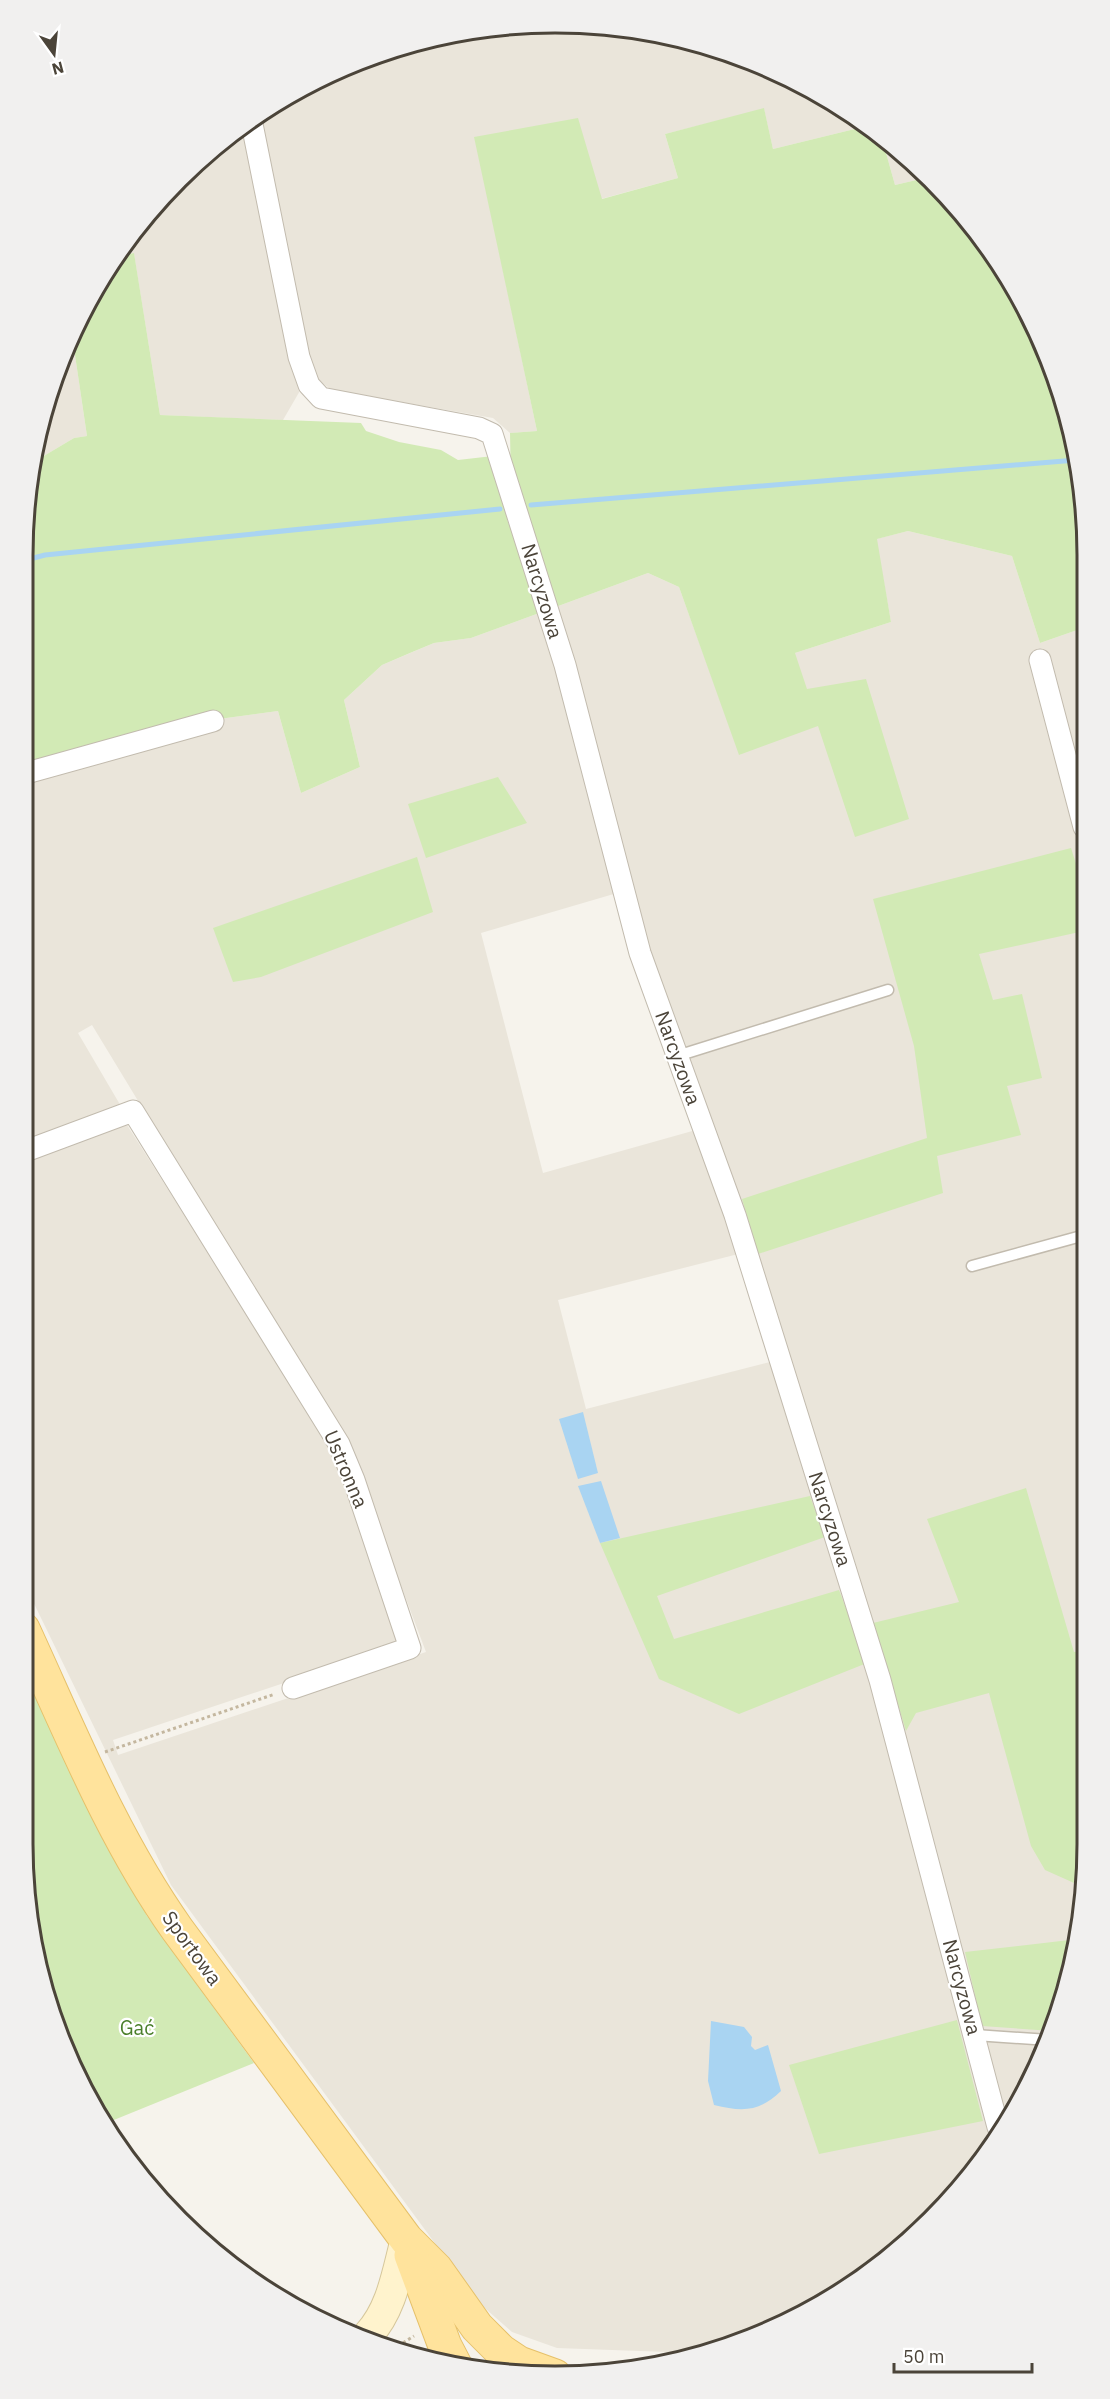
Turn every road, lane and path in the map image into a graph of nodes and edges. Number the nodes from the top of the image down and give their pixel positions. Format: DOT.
graph roads {
  1 [pos="253,129"];
  2 [pos="1040,660"];
  3 [pos="213,721"];
  4 [pos="33,771"];
  5 [pos="1077,800"];
  6 [pos="888,990"];
  7 [pos="677,1056"];
  8 [pos="33,1148"];
  9 [pos="1077,1237"];
  10 [pos="972,1266"];
  11 [pos="33,1652"];
  12 [pos="293,1688"];
  13 [pos="83,1759"];
  14 [pos="975,2035"];
  15 [pos="1039,2039"];
  16 [pos="997,2122"];
  17 [pos="406,2239"];
  18 [pos="477,2327"];
  19 [pos="371,2332"];
  20 [pos="450,2355"];
  21 [pos="471,2359"];
  22 [pos="525,2365"];
  1 -- 7 [label="street, Narcyzowa"];
  2 -- 5 [label="street"];
  3 -- 4 [label="street"];
  6 -- 7 [label="lane"];
  7 -- 14 [label="street, Narcyzowa"];
  8 -- 12 [label="street, Ustronna"];
  9 -- 10 [label="lane"];
  11 -- 13 [label="main road, Sportowa"];
  12 -- 13 [label="path"];
  13 -- 17 [label="main road, Sportowa"];
  14 -- 15 [label="lane"];
  14 -- 16 [label="street, Narcyzowa"];
  17 -- 18 [label="main road, Sportowa"];
  17 -- 19 [label="main road"];
  17 -- 20 [label="main road, Sportowa"];
  18 -- 21 [label="main road"];
  18 -- 22 [label="main road, Sportowa"];
}
